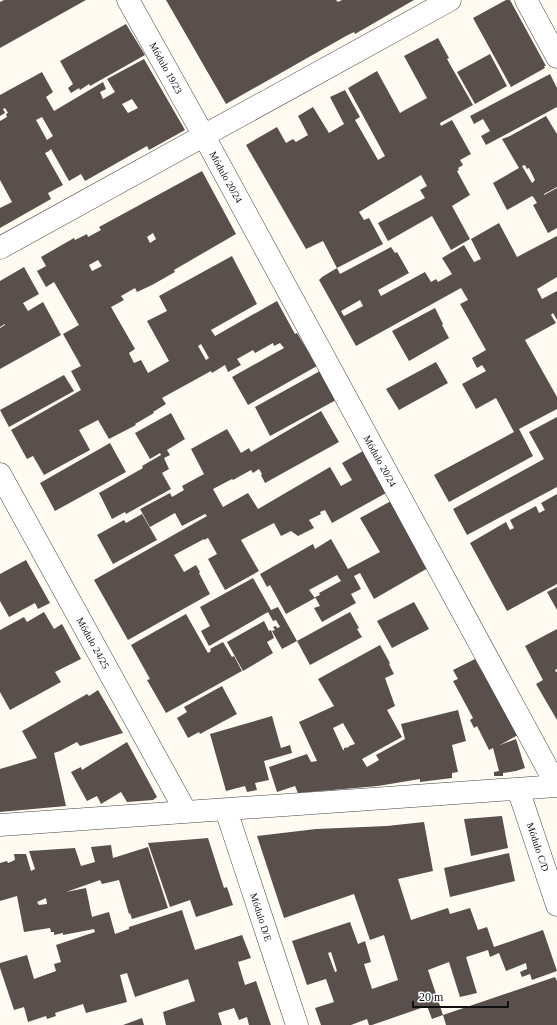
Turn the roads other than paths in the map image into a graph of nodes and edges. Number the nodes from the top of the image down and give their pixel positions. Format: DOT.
graph roads {
  1 [pos="128,0"];
  2 [pos="450,0"];
  3 [pos="526,0"];
  4 [pos="557,57"];
  5 [pos="204,136"];
  6 [pos="0,248"];
  7 [pos="0,474"];
  8 [pos="557,786"];
  9 [pos="518,789"];
  10 [pos="226,810"];
  11 [pos="186,812"];
  12 [pos="0,826"];
  13 [pos="557,904"];
  14 [pos="297,1025"];
  1 -- 5 [label="street, Módulo 19/23"];
  2 -- 5 [label="street"];
  3 -- 4 [label="street"];
  5 -- 6 [label="street"];
  5 -- 8 [label="street, Módulo 20/24"];
  7 -- 11 [label="street, Módulo 24/25"];
  8 -- 9 [label="street"];
  9 -- 10 [label="street"];
  9 -- 13 [label="street, Módulo C/D"];
  10 -- 11 [label="street"];
  10 -- 14 [label="street, Módulo D/E"];
  11 -- 12 [label="street"];
}
